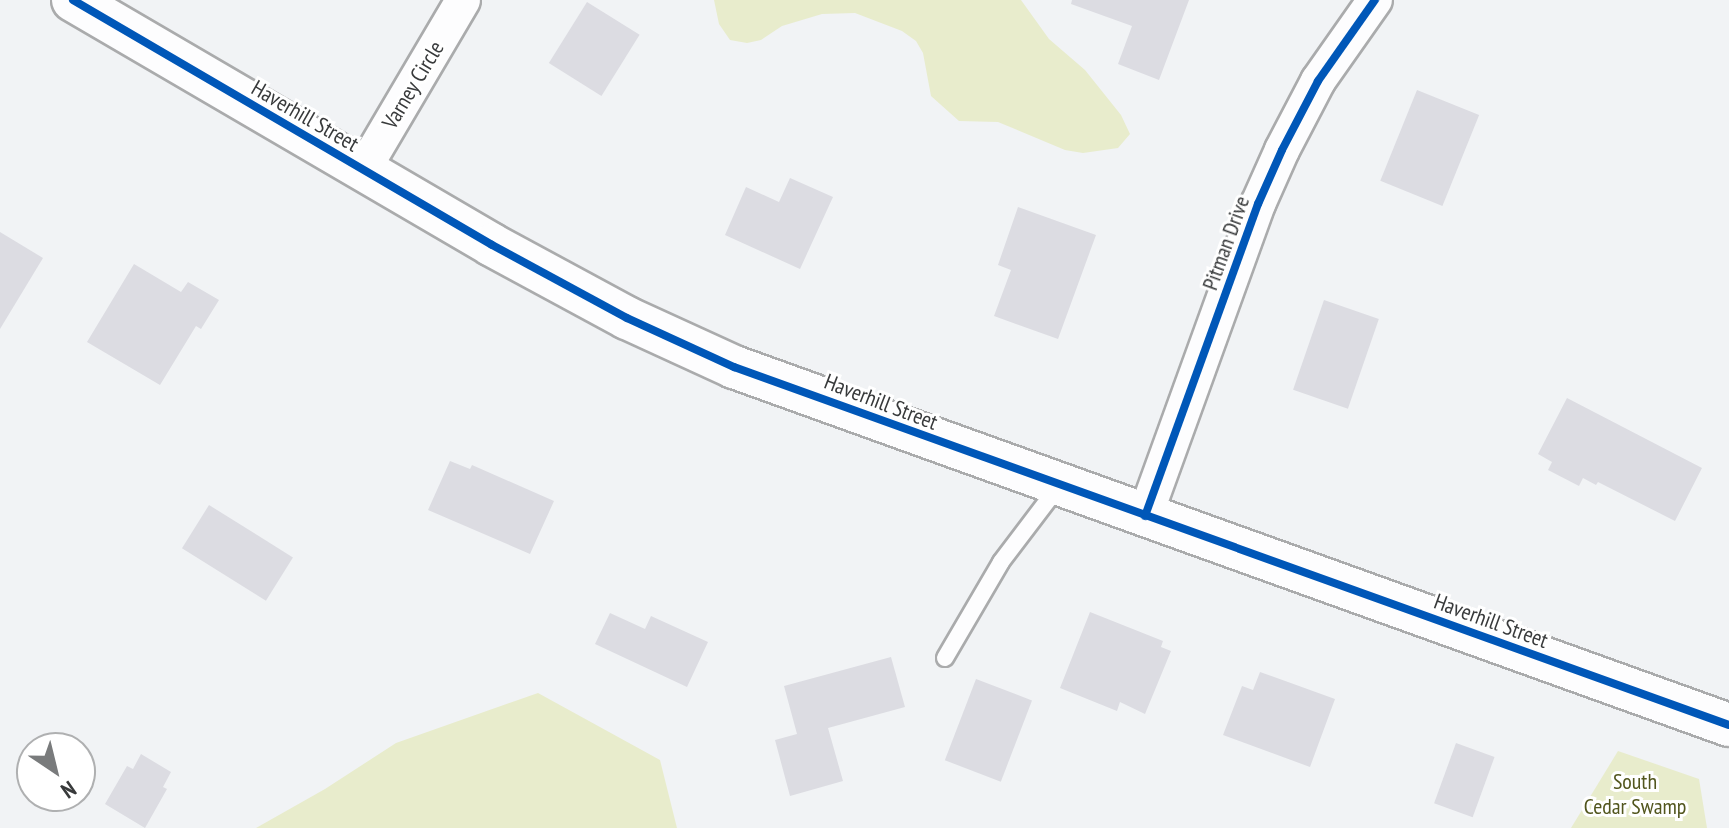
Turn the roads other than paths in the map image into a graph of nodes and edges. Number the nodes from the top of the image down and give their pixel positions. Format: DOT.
graph roads {
  1 [pos="73,0"];
  2 [pos="463,0"];
  3 [pos="1375,0"];
  4 [pos="363,170"];
  5 [pos="1059,485"];
  6 [pos="1145,516"];
  7 [pos="945,658"];
  8 [pos="1729,725"];
  1 -- 4 [label="street, Haverhill Street"];
  2 -- 4 [label="street, Varney Circle"];
  3 -- 6 [label="street, Pitman Drive"];
  4 -- 5 [label="street, Haverhill Street"];
  5 -- 6 [label="street, Haverhill Street"];
  5 -- 7 [label="lane"];
  6 -- 8 [label="street, Haverhill Street"];
}
